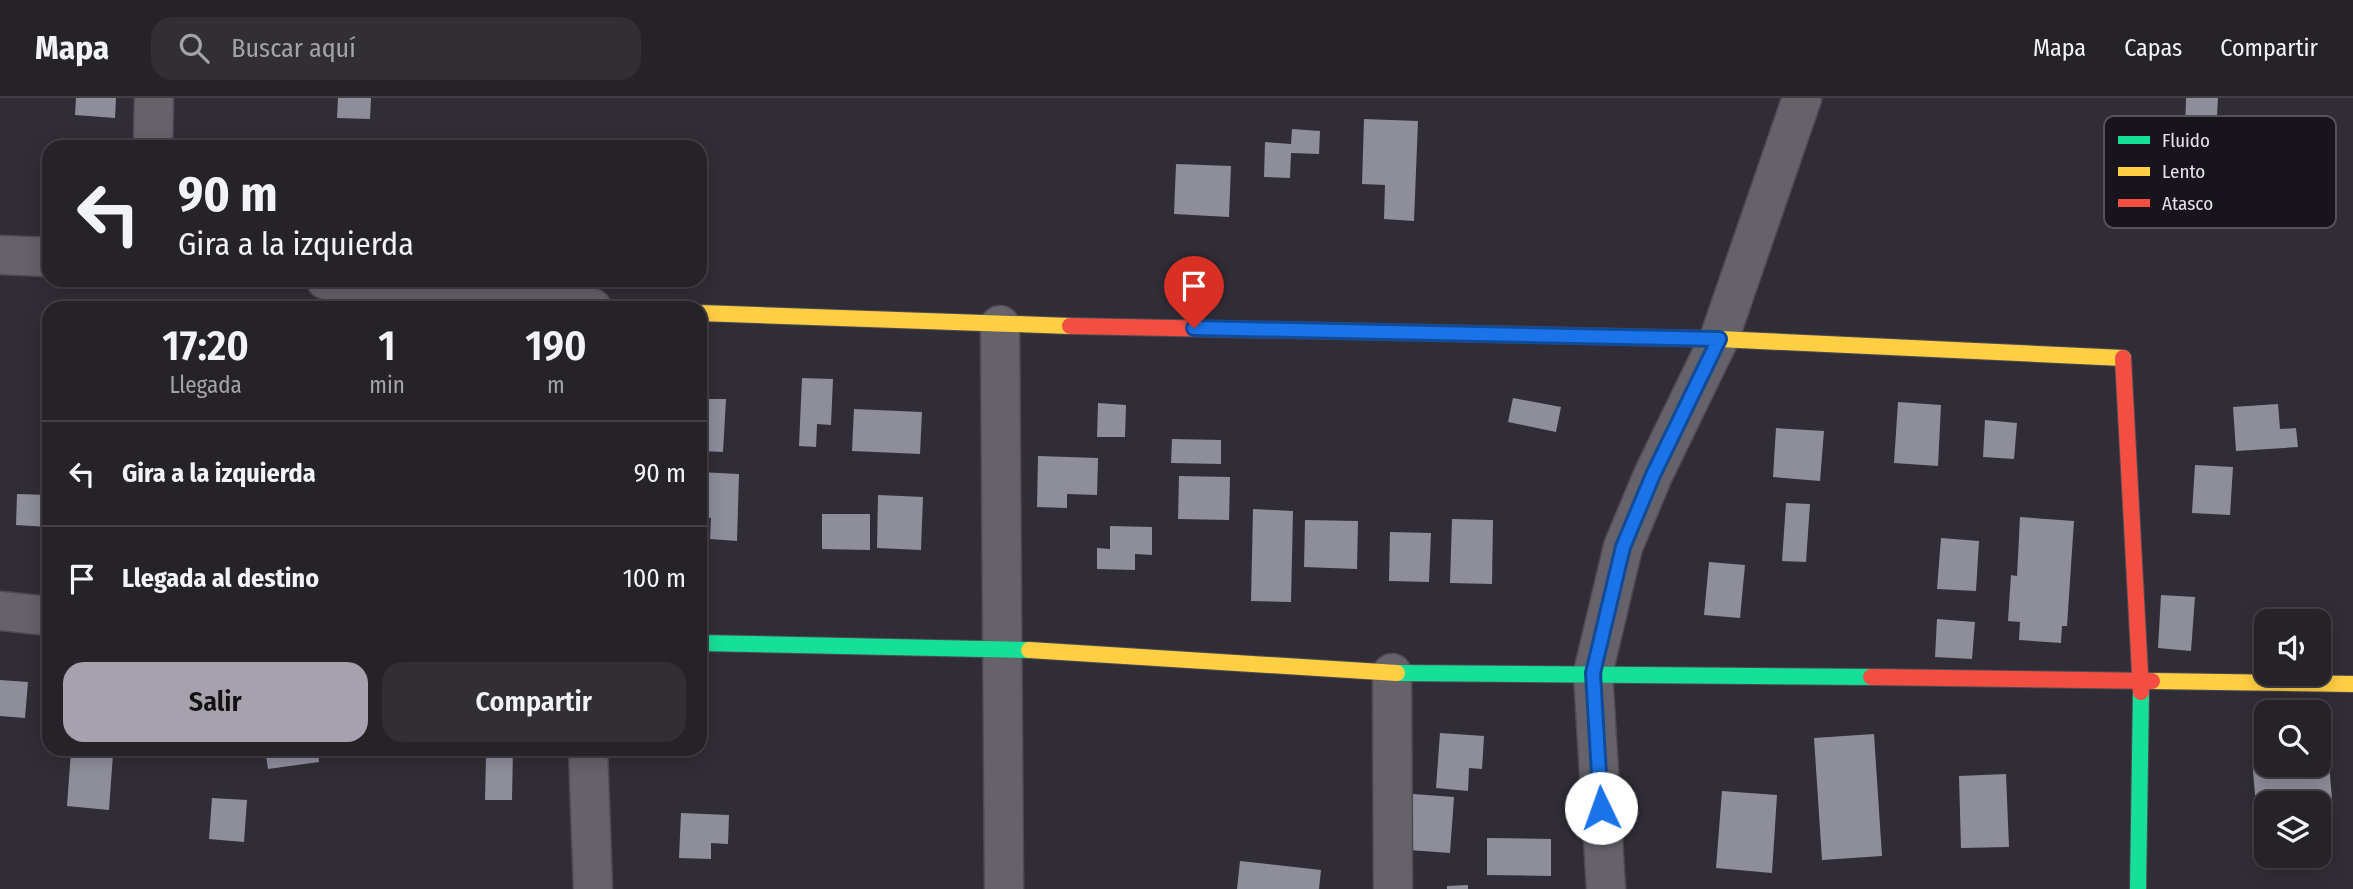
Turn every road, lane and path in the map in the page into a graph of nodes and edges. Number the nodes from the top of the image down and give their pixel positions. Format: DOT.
graph roads {
  1 [pos="154,98"];
  2 [pos="1802,98"];
  3 [pos="153,140"];
  4 [pos="0,255"];
  5 [pos="42,257"];
  6 [pos="393,287"];
  7 [pos="526,301"];
  8 [pos="707,313"];
  9 [pos="1000,325"];
  10 [pos="1719,339"];
  11 [pos="0,611"];
  12 [pos="42,615"];
  13 [pos="707,643"];
  14 [pos="1002,648"];
  15 [pos="1392,673"];
  16 [pos="1593,673"];
  17 [pos="2141,682"];
  18 [pos="2353,684"];
  19 [pos="588,756"];
  20 [pos="593,889"];
  21 [pos="1004,889"];
  22 [pos="1393,889"];
  23 [pos="1606,889"];
  24 [pos="2138,889"];
  1 -- 3 [label="street"];
  2 -- 10 [label="street"];
  4 -- 5 [label="street"];
  6 -- 7 [label="street"];
  8 -- 9 [label="street"];
  9 -- 10 [label="street"];
  9 -- 14 [label="street"];
  10 -- 16 [label="street"];
  10 -- 17 [label="street"];
  11 -- 12 [label="street"];
  13 -- 14 [label="street"];
  14 -- 15 [label="street"];
  14 -- 21 [label="street"];
  15 -- 16 [label="street"];
  15 -- 22 [label="street"];
  16 -- 17 [label="street"];
  16 -- 23 [label="street"];
  17 -- 18 [label="street"];
  17 -- 24 [label="street"];
  19 -- 20 [label="street"];
}
